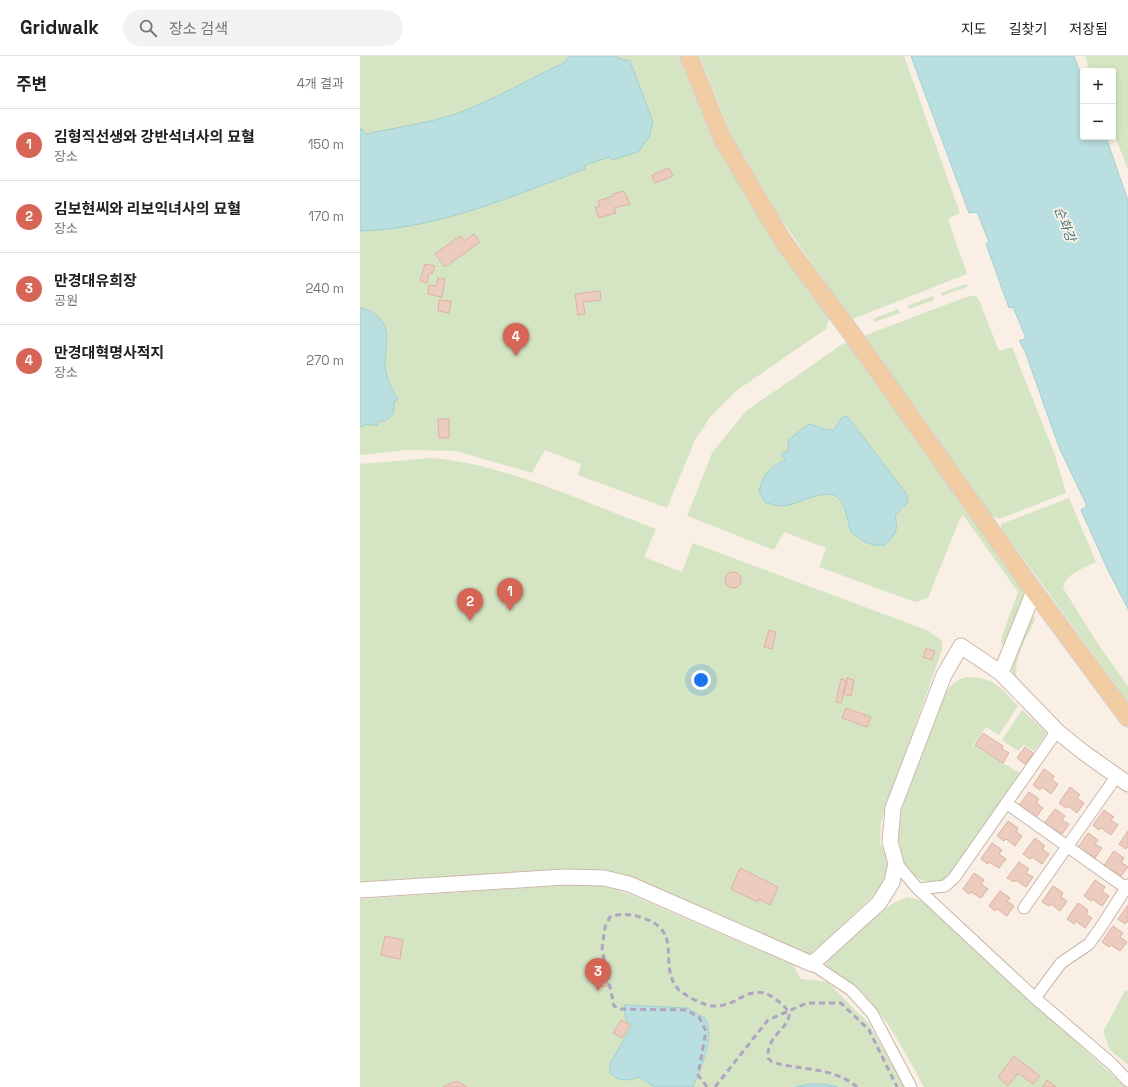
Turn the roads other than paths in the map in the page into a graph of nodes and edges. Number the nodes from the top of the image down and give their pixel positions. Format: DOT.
graph roads {
  1 [pos="689,56"];
  2 [pos="1034,591"];
  3 [pos="1002,673"];
  4 [pos="1128,718"];
  5 [pos="1057,731"];
  6 [pos="1122,780"];
  7 [pos="1006,803"];
  8 [pos="1067,846"];
  9 [pos="896,863"];
  10 [pos="1127,886"];
  11 [pos="918,889"];
  12 [pos="360,890"];
  13 [pos="1024,908"];
  14 [pos="812,964"];
  15 [pos="1035,998"];
  16 [pos="1128,1081"];
  17 [pos="911,1087"];
  1 -- 2 [label="main road"];
  2 -- 3 [label="main road"];
  2 -- 4 [label="main road"];
  3 -- 5 [label="main road"];
  3 -- 9 [label="main road"];
  5 -- 6 [label="main road"];
  5 -- 7 [label="street"];
  6 -- 8 [label="street"];
  7 -- 8 [label="street"];
  7 -- 11 [label="street"];
  8 -- 10 [label="street"];
  8 -- 13 [label="street"];
  9 -- 11 [label="street"];
  9 -- 14 [label="main road"];
  10 -- 15 [label="street"];
  11 -- 15 [label="street"];
  12 -- 14 [label="main road"];
  14 -- 17 [label="street"];
  15 -- 16 [label="street"];
}
